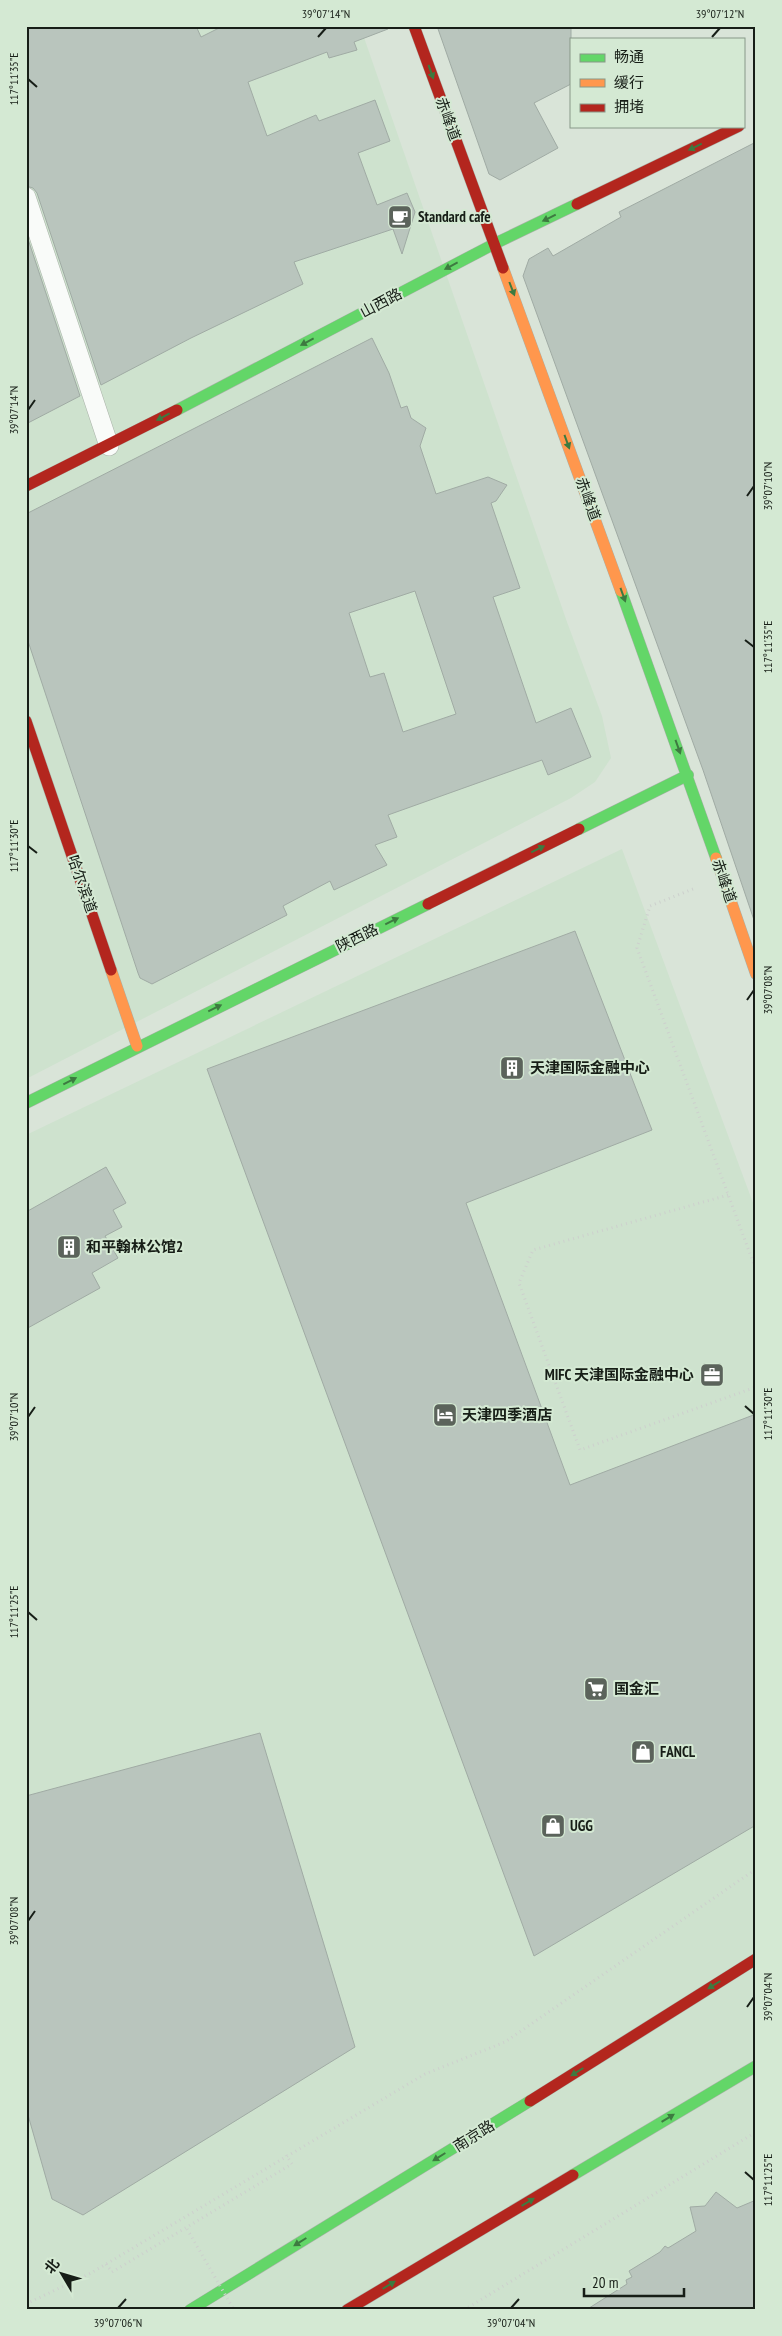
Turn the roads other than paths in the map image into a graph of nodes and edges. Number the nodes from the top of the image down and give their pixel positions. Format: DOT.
graph roads {
  1 [pos="414,26"];
  2 [pos="736,128"];
  3 [pos="26,197"];
  4 [pos="494,244"];
  5 [pos="109,446"];
  6 [pos="26,486"];
  7 [pos="26,721"];
  8 [pos="688,775"];
  9 [pos="756,974"];
  10 [pos="137,1046"];
  11 [pos="26,1103"];
  12 [pos="756,1959"];
  13 [pos="756,2066"];
  14 [pos="190,2310"];
  15 [pos="347,2310"];
  1 -- 4 [label="main road, 赤峰道, one-way"];
  2 -- 4 [label="main road, 山西路, one-way"];
  3 -- 5 [label="lane"];
  4 -- 5 [label="main road, 山西路, one-way"];
  4 -- 8 [label="main road, 赤峰道, one-way"];
  5 -- 6 [label="main road, 山西路"];
  7 -- 10 [label="main road, 哈尔滨道"];
  8 -- 9 [label="main road, 赤峰道"];
  10 -- 8 [label="main road, 陕西路, one-way"];
  11 -- 10 [label="main road, 陕西路, one-way"];
  12 -- 14 [label="main road, 南京路, one-way"];
  15 -- 13 [label="main road, one-way"];
}
